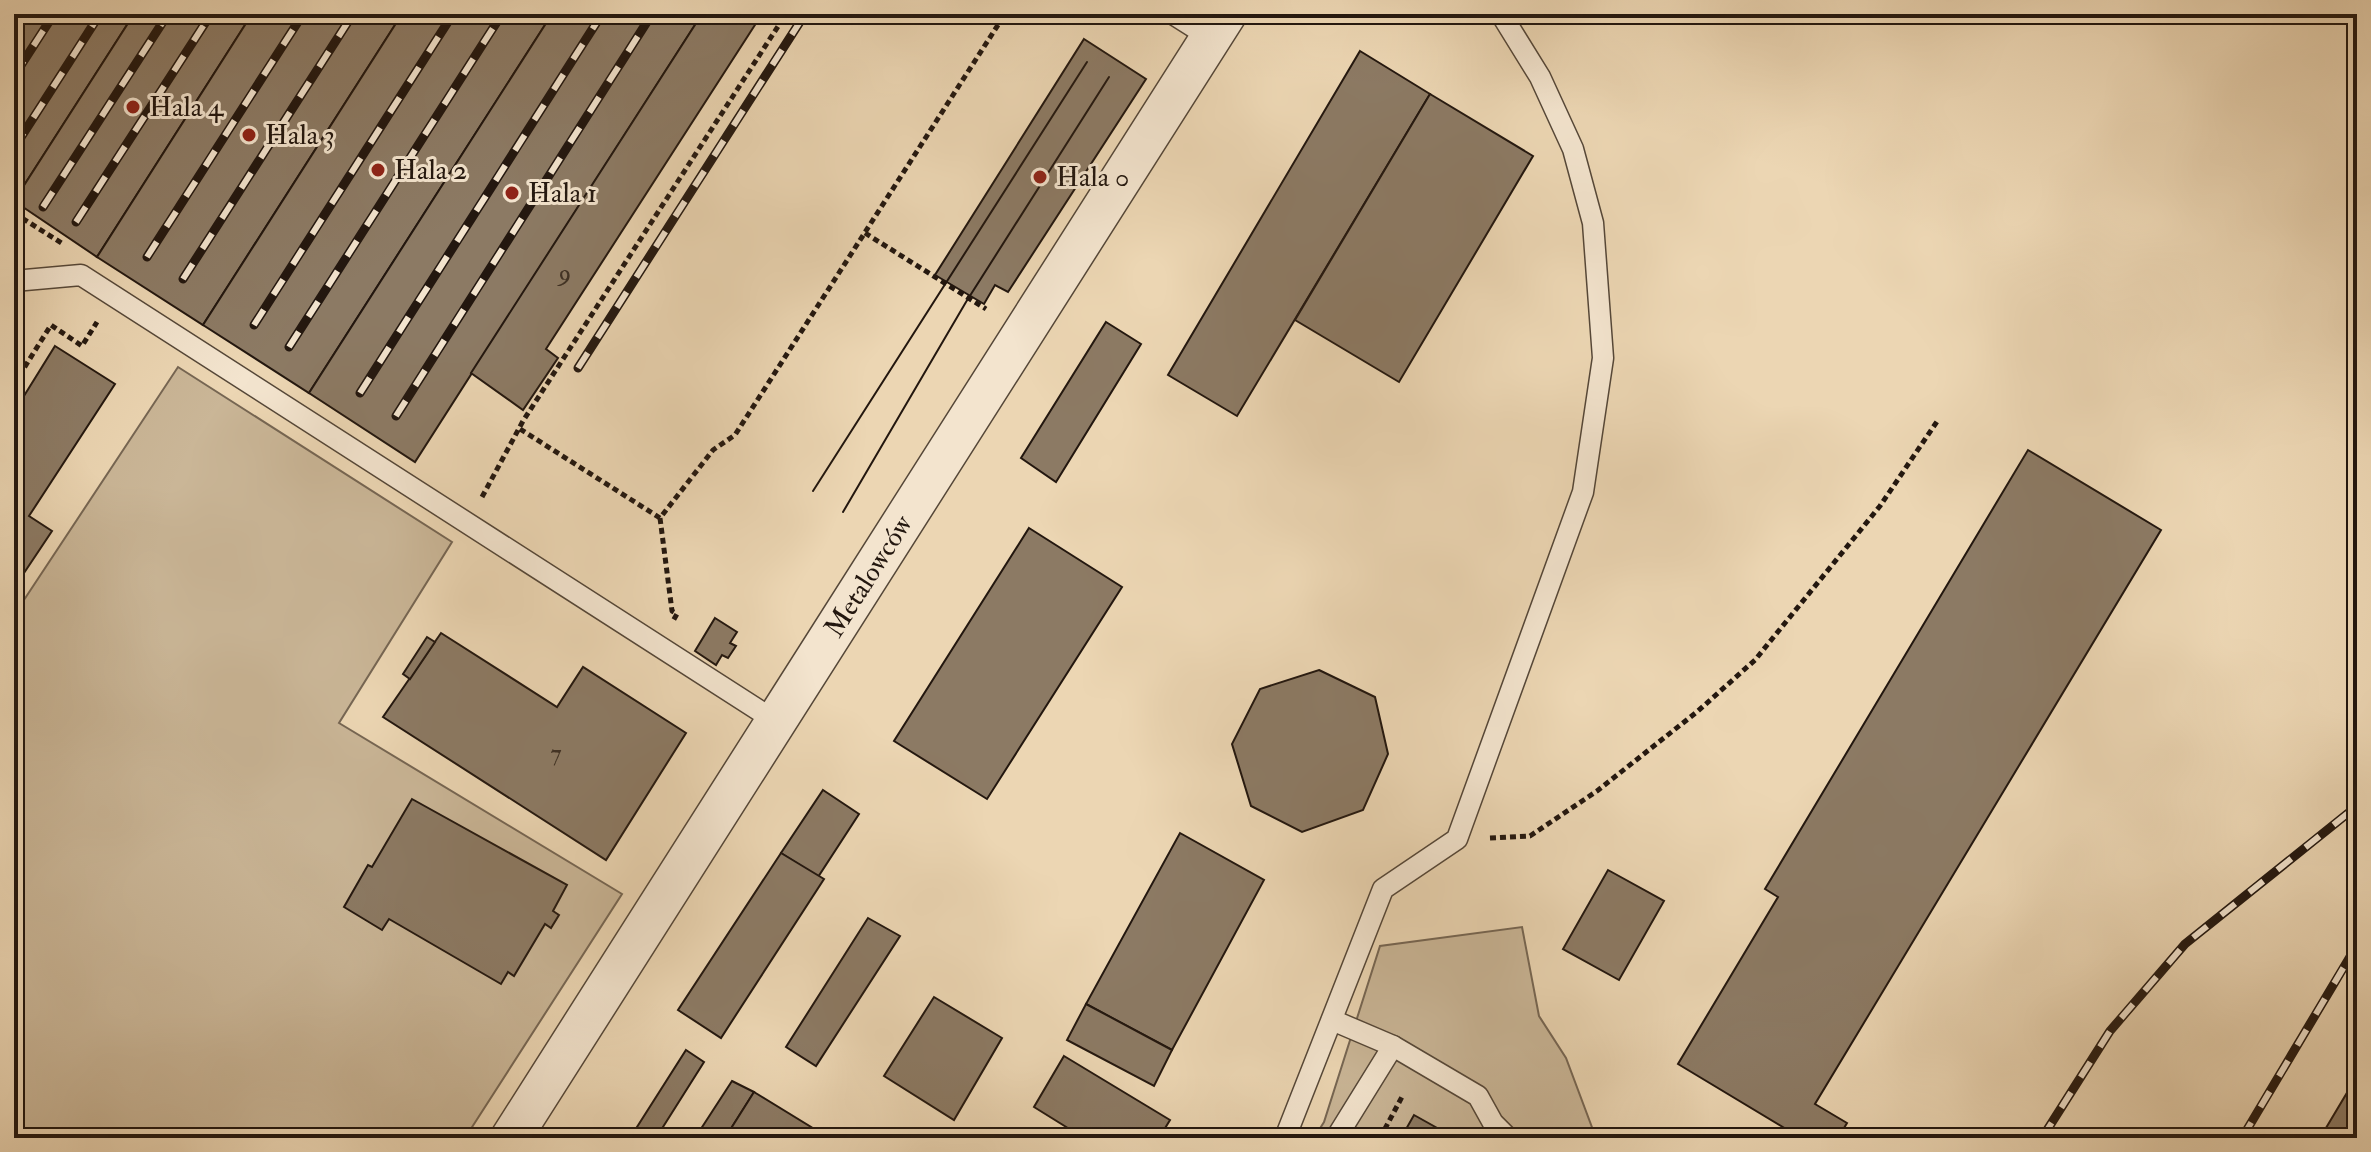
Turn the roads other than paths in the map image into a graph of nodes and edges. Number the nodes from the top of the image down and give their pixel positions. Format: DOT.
graph roads {
  1 [pos="1173,14"];
  2 [pos="1501,14"];
  3 [pos="1219,26"];
  4 [pos="14,281"];
  5 [pos="777,722"];
  6 [pos="1332,1020"];
  7 [pos="1393,1046"];
  8 [pos="511,1138"];
  9 [pos="1285,1138"];
  10 [pos="1336,1138"];
  11 [pos="1508,1138"];
  1 -- 3 [label="lane"];
  2 -- 6 [label="lane"];
  3 -- 5 [label="street, Metalowców"];
  4 -- 5 [label="lane"];
  5 -- 8 [label="street, Metalowców"];
  6 -- 7 [label="lane"];
  6 -- 9 [label="lane"];
  7 -- 10 [label="lane"];
  7 -- 11 [label="lane"];
}
